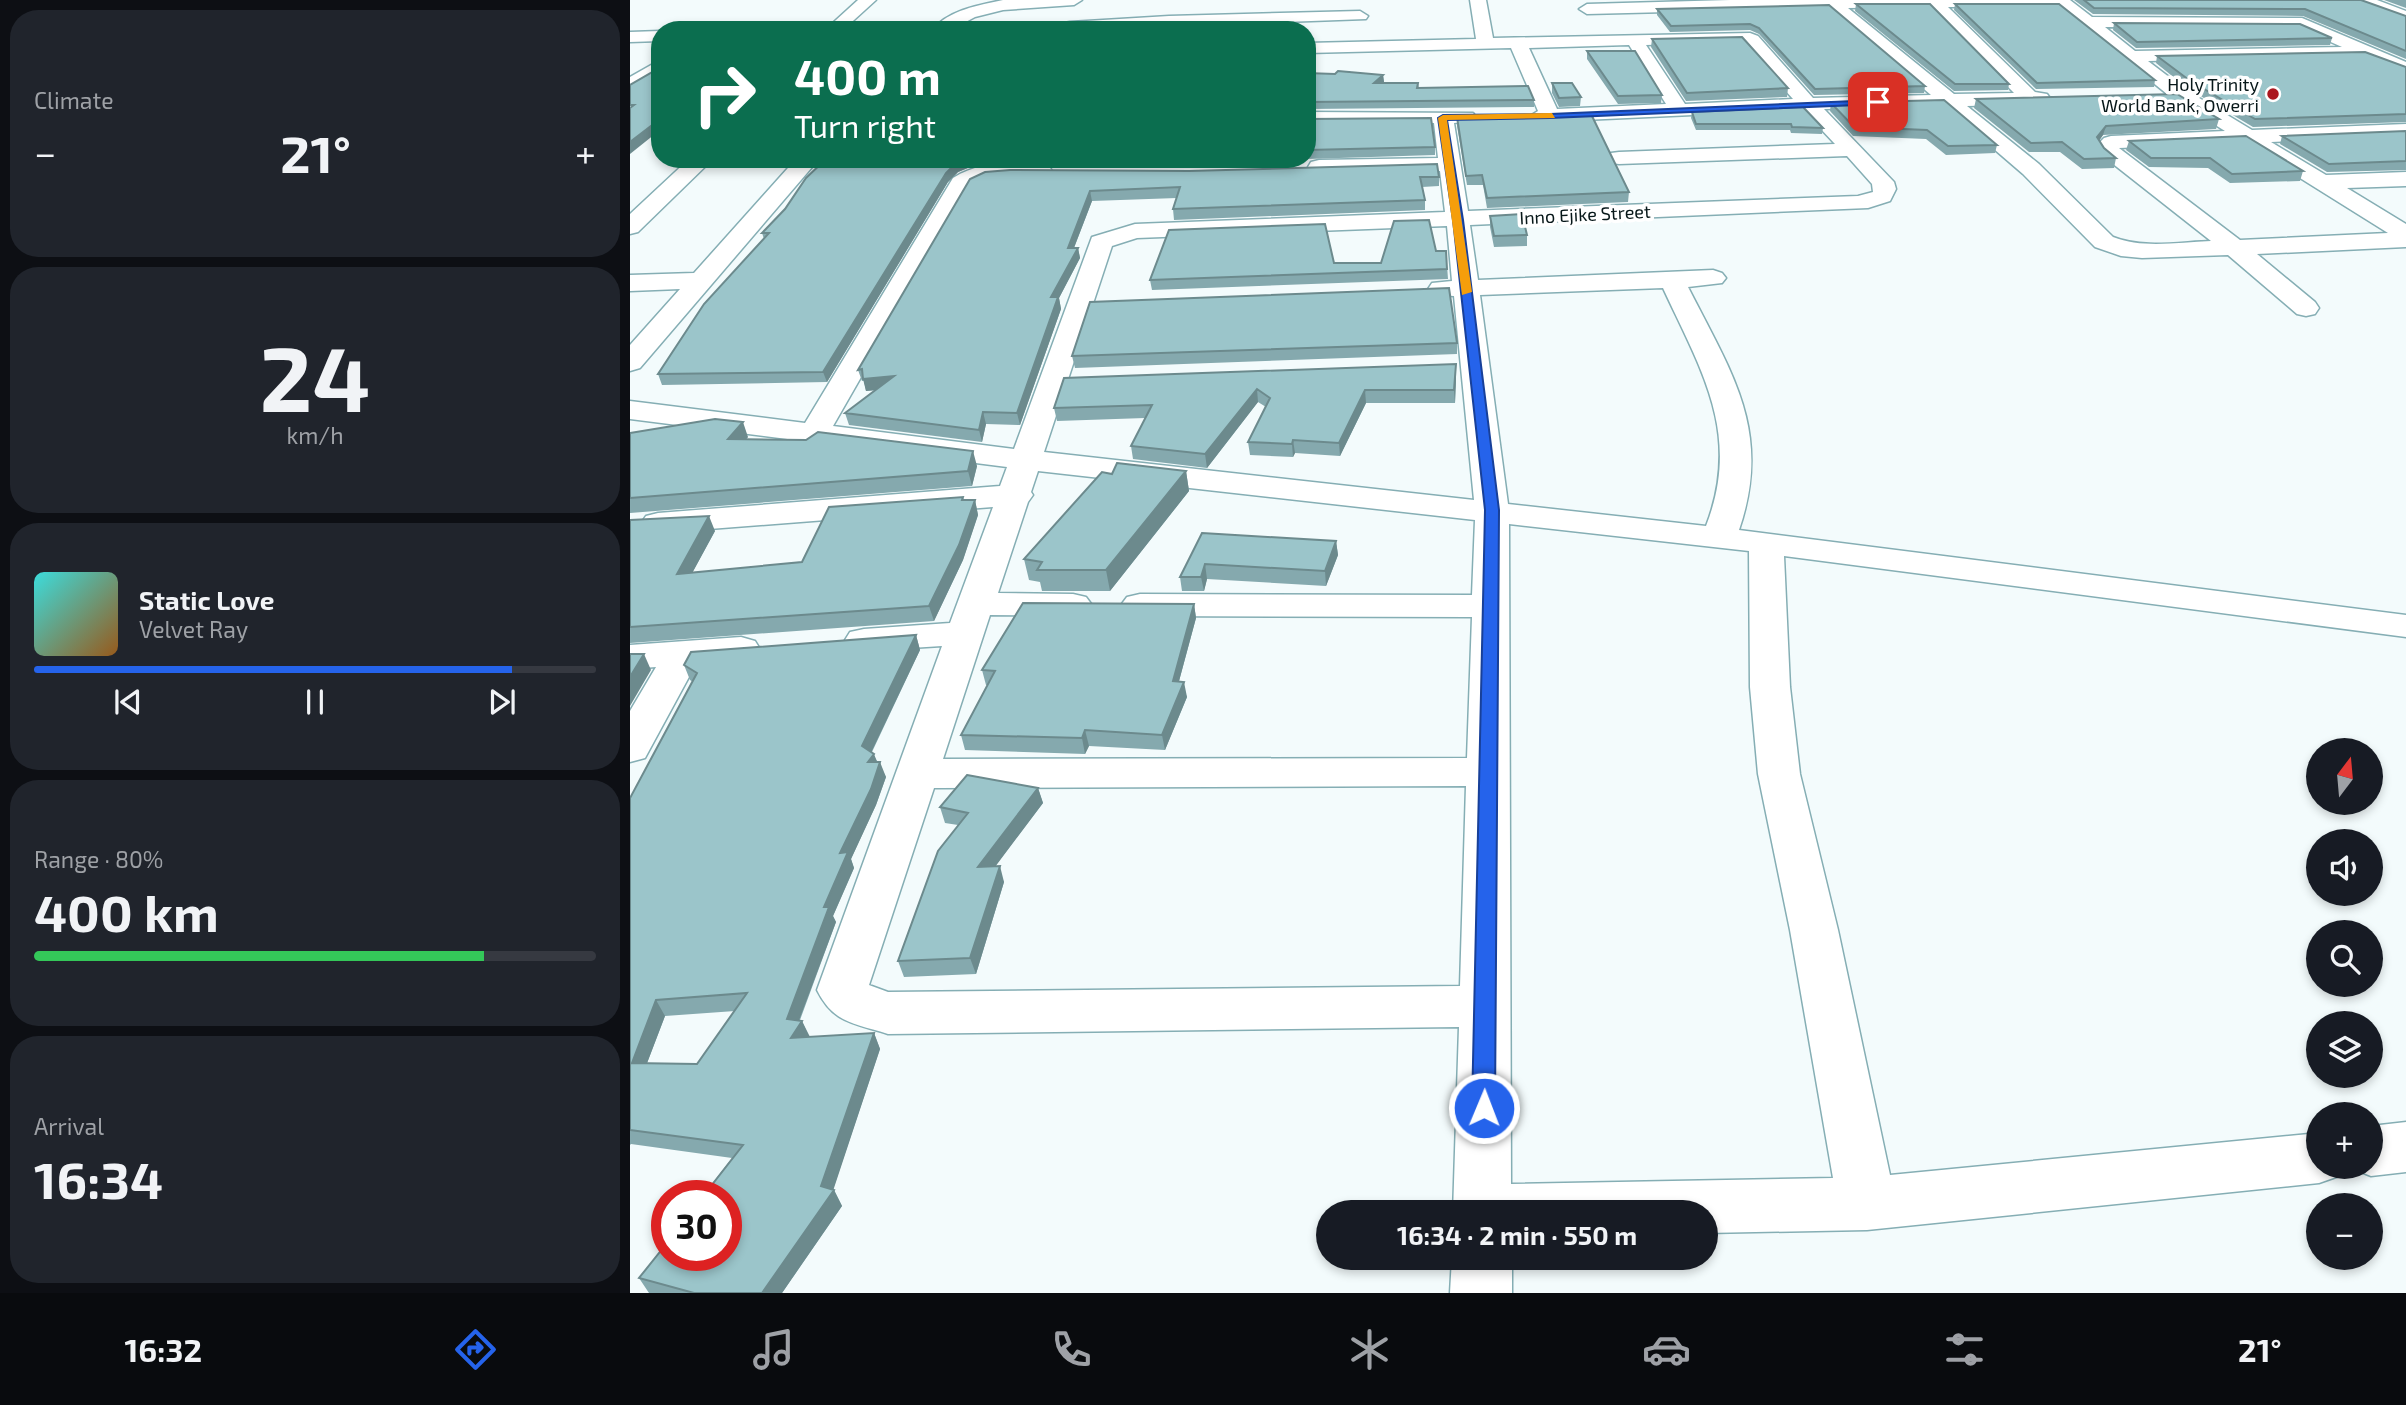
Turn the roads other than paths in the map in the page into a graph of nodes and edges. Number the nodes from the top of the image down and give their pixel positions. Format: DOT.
graph roads {
  1 [pos="868,0"];
  2 [pos="1074,0"];
  3 [pos="1478,0"];
  4 [pos="2362,0"];
  5 [pos="2062,1"];
  6 [pos="1935,3"];
  7 [pos="1834,4"];
  8 [pos="1584,5"];
  9 [pos="1361,8"];
  10 [pos="2406,17"];
  11 [pos="844,21"];
  12 [pos="950,21"];
  13 [pos="1169,21"];
  14 [pos="2088,22"];
  15 [pos="651,36"];
  16 [pos="630,37"];
  17 [pos="1634,40"];
  18 [pos="1603,41"];
  19 [pos="1518,43"];
  20 [pos="1485,44"];
  21 [pos="1365,47"];
  22 [pos="1316,48"];
  23 [pos="2369,52"];
  24 [pos="2130,56"];
  25 [pos="2406,69"];
  26 [pos="651,71"];
  27 [pos="630,86"];
  28 [pos="2152,94"];
  29 [pos="2179,94"];
  30 [pos="2057,97"];
  31 [pos="2030,98"];
  32 [pos="1948,100"];
  33 [pos="1808,104"];
  34 [pos="1679,110"];
  35 [pos="1597,114"];
  36 [pos="1523,116"];
  37 [pos="1550,116"];
  38 [pos="1483,117"];
  39 [pos="1316,118"];
  40 [pos="1443,118"];
  41 [pos="2406,130"];
  42 [pos="2247,135"];
  43 [pos="1852,150"];
  44 [pos="1619,158"];
  45 [pos="1449,164"];
  46 [pos="692,168"];
  47 [pos="800,168"];
  48 [pos="975,168"];
  49 [pos="1316,168"];
  50 [pos="1067,171"];
  51 [pos="2406,179"];
  52 [pos="2322,181"];
  53 [pos="1647,212"];
  54 [pos="1458,220"];
  55 [pos="630,227"];
  56 [pos="2406,234"];
  57 [pos="2406,240"];
  58 [pos="2234,247"];
  59 [pos="1713,278"];
  60 [pos="1672,280"];
  61 [pos="701,281"];
  62 [pos="630,283"];
  63 [pos="1466,288"];
  64 [pos="1410,290"];
  65 [pos="1106,302"];
  66 [pos="1078,303"];
  67 [pos="2306,308"];
  68 [pos="630,362"];
  69 [pos="630,410"];
  70 [pos="814,433"];
  71 [pos="1022,477"];
  72 [pos="1492,510"];
  73 [pos="637,524"];
  74 [pos="1719,537"];
  75 [pos="1766,543"];
  76 [pos="1491,606"];
  77 [pos="972,619"];
  78 [pos="2406,626"];
  79 [pos="831,643"];
  80 [pos="777,647"];
  81 [pos="683,653"];
  82 [pos="630,657"];
  83 [pos="630,748"];
  84 [pos="1489,772"];
  85 [pos="917,774"];
  86 [pos="1485,1006"];
  87 [pos="2406,1147"];
  88 [pos="2383,1150"];
  89 [pos="2306,1159"];
  90 [pos="1482,1200"];
  91 [pos="1867,1204"];
  92 [pos="1718,1213"];
  93 [pos="1481,1270"];
  94 [pos="1481,1293"];
  1 -- 11 [label="street"];
  2 -- 12 [label="street"];
  3 -- 20 [label="street"];
  4 -- 10 [label="street"];
  5 -- 6 [label="street"];
  5 -- 14 [label="street"];
  6 -- 7 [label="street"];
  6 -- 31 [label="street"];
  7 -- 8 [label="street"];
  7 -- 32 [label="street"];
  8 -- 18 [label="street"];
  9 -- 13 [label="street"];
  9 -- 21 [label="street"];
  14 -- 23 [label="street"];
  14 -- 24 [label="street"];
  15 -- 16 [label="street"];
  17 -- 18 [label="street, Inno Ejike Street"];
  17 -- 33 [label="street, Inno Ejike Street"];
  17 -- 34 [label="street"];
  18 -- 19 [label="street, Inno Ejike Street"];
  19 -- 20 [label="street, Inno Ejike Street"];
  19 -- 37 [label="street"];
  20 -- 21 [label="street, Inno Ejike Street"];
  21 -- 22 [label="street, Inno Ejike Street"];
  23 -- 24 [label="street"];
  23 -- 25 [label="street"];
  24 -- 29 [label="street"];
  26 -- 27 [label="street"];
  28 -- 29 [label="street"];
  29 -- 42 [label="street"];
  30 -- 31 [label="street"];
  31 -- 32 [label="street"];
  32 -- 33 [label="street"];
  32 -- 58 [label="street"];
  33 -- 34 [label="street"];
  33 -- 43 [label="street, Inno Ejike Street"];
  34 -- 35 [label="street"];
  35 -- 37 [label="street"];
  35 -- 44 [label="street"];
  36 -- 37 [label="street"];
  38 -- 40 [label="street"];
  39 -- 40 [label="street"];
  40 -- 45 [label="street"];
  41 -- 42 [label="street"];
  42 -- 52 [label="street"];
  42 -- 58 [label="street"];
  43 -- 44 [label="street"];
  43 -- 53 [label="street, Inno Ejike Street"];
  44 -- 53 [label="street"];
  45 -- 49 [label="street"];
  45 -- 54 [label="street"];
  46 -- 55 [label="street"];
  47 -- 61 [label="street"];
  48 -- 50 [label="street"];
  48 -- 70 [label="street"];
  51 -- 52 [label="street"];
  52 -- 56 [label="street"];
  53 -- 54 [label="street, Inno Ejike Street"];
  54 -- 63 [label="street"];
  54 -- 66 [label="street, Inno Ejike Street"];
  57 -- 58 [label="street"];
  58 -- 67 [label="street"];
  59 -- 60 [label="street"];
  60 -- 63 [label="street"];
  60 -- 74 [label="street"];
  61 -- 62 [label="street"];
  61 -- 68 [label="street"];
  63 -- 64 [label="street"];
  63 -- 72 [label="street"];
  65 -- 66 [label="street"];
  66 -- 71 [label="street, Inno Ejike Street"];
  69 -- 70 [label="street"];
  70 -- 71 [label="street"];
  71 -- 72 [label="street"];
  71 -- 73 [label="street"];
  71 -- 77 [label="street, Inno Ejike Street"];
  72 -- 74 [label="street"];
  72 -- 76 [label="street"];
  74 -- 75 [label="street"];
  75 -- 78 [label="street"];
  75 -- 91 [label="street"];
  76 -- 77 [label="street"];
  76 -- 84 [label="street"];
  77 -- 79 [label="street"];
  77 -- 85 [label="street, Inno Ejike Street"];
  80 -- 81 [label="street"];
  81 -- 82 [label="street"];
  81 -- 83 [label="street"];
  84 -- 85 [label="street"];
  84 -- 86 [label="street"];
  85 -- 86 [label="street, Inno Ejike Street"];
  86 -- 90 [label="street"];
  87 -- 88 [label="street"];
  89 -- 91 [label="street"];
  91 -- 92 [label="street"];
  93 -- 94 [label="street"];
}
